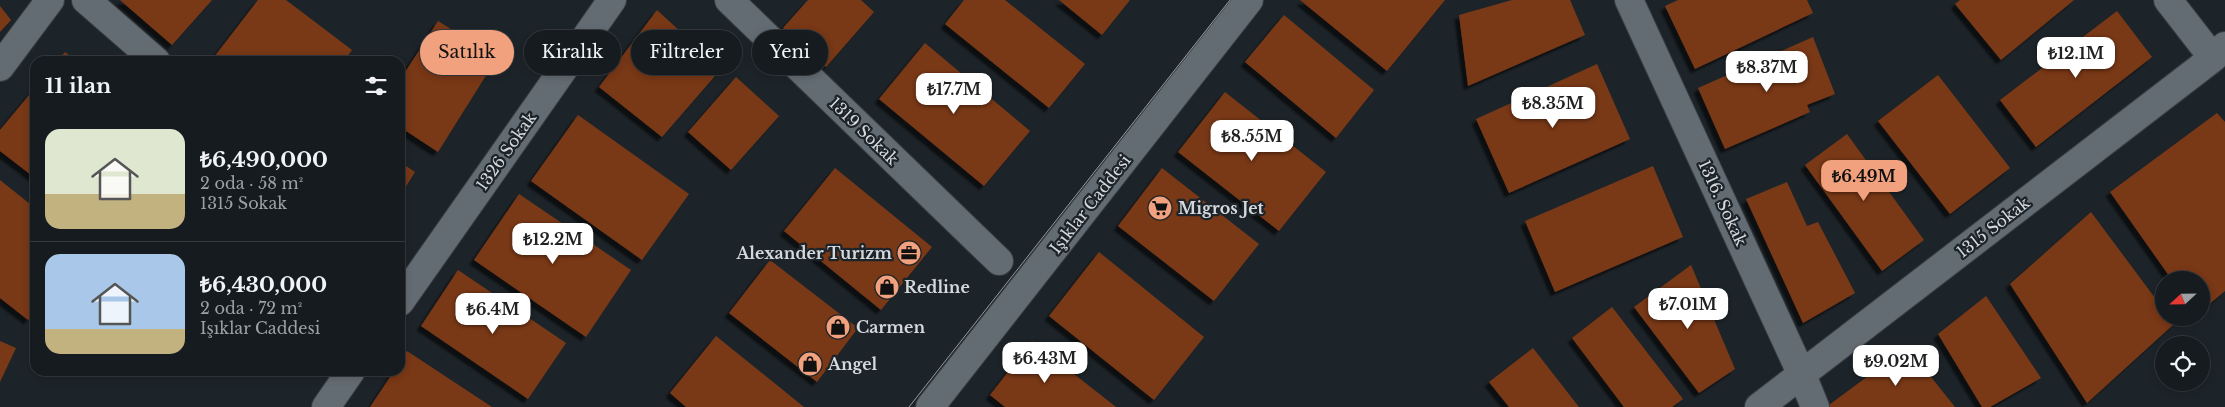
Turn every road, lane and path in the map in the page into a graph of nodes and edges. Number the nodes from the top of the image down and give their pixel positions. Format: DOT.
graph roads {
  1 [pos="50,0"];
  2 [pos="86,0"];
  3 [pos="612,0"];
  4 [pos="729,0"];
  5 [pos="1249,0"];
  6 [pos="1629,0"];
  7 [pos="2168,0"];
  8 [pos="2219,52"];
  9 [pos="150,56"];
  10 [pos="0,67"];
  11 [pos="999,261"];
  12 [pos="405,287"];
  13 [pos="1802,375"];
  14 [pos="348,376"];
  15 [pos="326,407"];
  16 [pos="930,407"];
  17 [pos="1759,407"];
  18 [pos="1815,407"];
  1 -- 10 [label="street"];
  2 -- 9 [label="street"];
  3 -- 12 [label="street, 1326 Sokak"];
  4 -- 11 [label="street, 1319 Sokak"];
  5 -- 16 [label="street, Işıklar Caddesi"];
  6 -- 13 [label="street, 1316. Sokak"];
  7 -- 8 [label="street"];
  8 -- 13 [label="street, 1315 Sokak"];
  13 -- 17 [label="street, 1315 Sokak"];
  13 -- 18 [label="street, 1316. Sokak"];
  14 -- 15 [label="street"];
}
